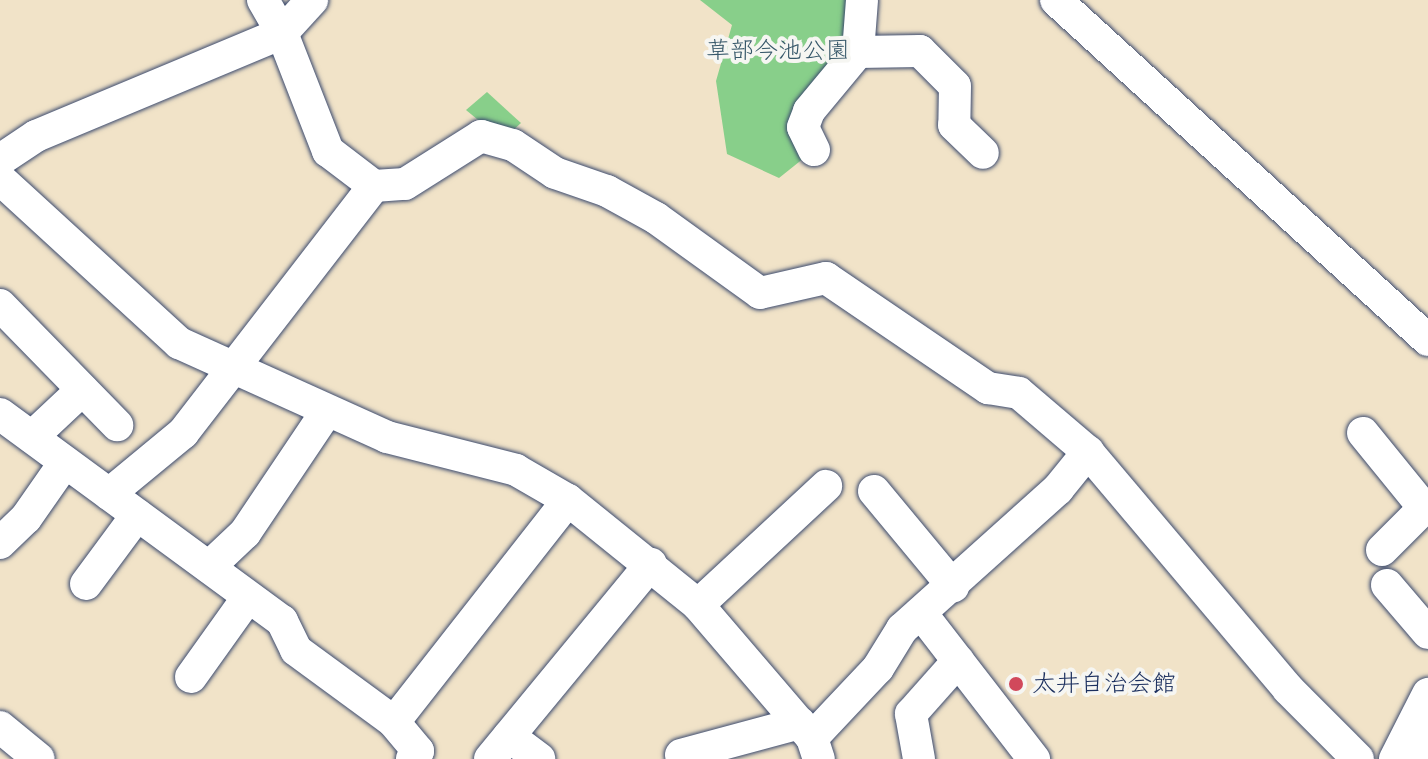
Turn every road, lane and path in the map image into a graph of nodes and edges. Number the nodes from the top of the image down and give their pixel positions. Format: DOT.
graph roads {
  1 [pos="263,0"];
  2 [pos="312,0"];
  3 [pos="862,0"];
  4 [pos="1056,0"];
  5 [pos="282,33"];
  6 [pos="858,52"];
  7 [pos="814,150"];
  8 [pos="983,153"];
  9 [pos="0,160"];
  10 [pos="0,179"];
  11 [pos="374,186"];
  12 [pos="0,305"];
  13 [pos="1428,340"];
  14 [pos="234,372"];
  15 [pos="82,390"];
  16 [pos="327,411"];
  17 [pos="0,414"];
  18 [pos="117,425"];
  19 [pos="1363,433"];
  20 [pos="32,437"];
  21 [pos="1088,452"];
  22 [pos="65,462"];
  23 [pos="826,486"];
  24 [pos="874,491"];
  25 [pos="109,494"];
  26 [pos="568,500"];
  27 [pos="1426,506"];
  28 [pos="137,515"];
  29 [pos="0,543"];
  30 [pos="1382,550"];
  31 [pos="651,564"];
  32 [pos="209,567"];
  33 [pos="86,584"];
  34 [pos="1387,585"];
  35 [pos="953,586"];
  36 [pos="248,597"];
  37 [pos="698,605"];
  38 [pos="921,613"];
  39 [pos="1428,633"];
  40 [pos="958,661"];
  41 [pos="191,677"];
  42 [pos="1428,694"];
  43 [pos="394,722"];
  44 [pos="0,727"];
  45 [pos="810,740"];
  46 [pos="1428,744"];
  47 [pos="500,747"];
  48 [pos="721,752"];
  49 [pos="681,755"];
  50 [pos="420,756"];
  51 [pos="39,759"];
  52 [pos="539,759"];
  53 [pos="919,759"];
  54 [pos="1034,759"];
  55 [pos="1358,759"];
  56 [pos="1395,759"];
  57 [pos="1403,759"];
  1 -- 5 [label="street"];
  2 -- 5 [label="street"];
  3 -- 6 [label="street"];
  4 -- 13 [label="street"];
  5 -- 9 [label="street"];
  5 -- 11 [label="street"];
  6 -- 7 [label="street"];
  6 -- 8 [label="street"];
  10 -- 14 [label="street"];
  11 -- 14 [label="street"];
  11 -- 21 [label="street"];
  12 -- 15 [label="street"];
  14 -- 16 [label="street"];
  14 -- 25 [label="street"];
  15 -- 18 [label="street"];
  15 -- 20 [label="street"];
  16 -- 26 [label="street"];
  16 -- 32 [label="street"];
  17 -- 20 [label="street"];
  19 -- 27 [label="street"];
  20 -- 22 [label="street"];
  21 -- 35 [label="street"];
  21 -- 55 [label="street"];
  22 -- 25 [label="street"];
  22 -- 29 [label="street"];
  23 -- 37 [label="street"];
  24 -- 35 [label="street"];
  25 -- 28 [label="street"];
  26 -- 31 [label="street"];
  26 -- 43 [label="street"];
  27 -- 30 [label="street"];
  28 -- 32 [label="street"];
  28 -- 33 [label="street"];
  31 -- 37 [label="street"];
  31 -- 47 [label="street"];
  32 -- 36 [label="street"];
  34 -- 39 [label="street"];
  35 -- 38 [label="street"];
  36 -- 41 [label="street"];
  36 -- 43 [label="street"];
  37 -- 45 [label="street"];
  38 -- 40 [label="street"];
  38 -- 45 [label="street"];
  40 -- 53 [label="street"];
  40 -- 54 [label="street"];
  42 -- 56 [label="street"];
  43 -- 50 [label="street"];
  44 -- 51 [label="street"];
  45 -- 48 [label="street"];
  46 -- 57 [label="main road"];
  47 -- 52 [label="street"];
  48 -- 49 [label="street"];
}
